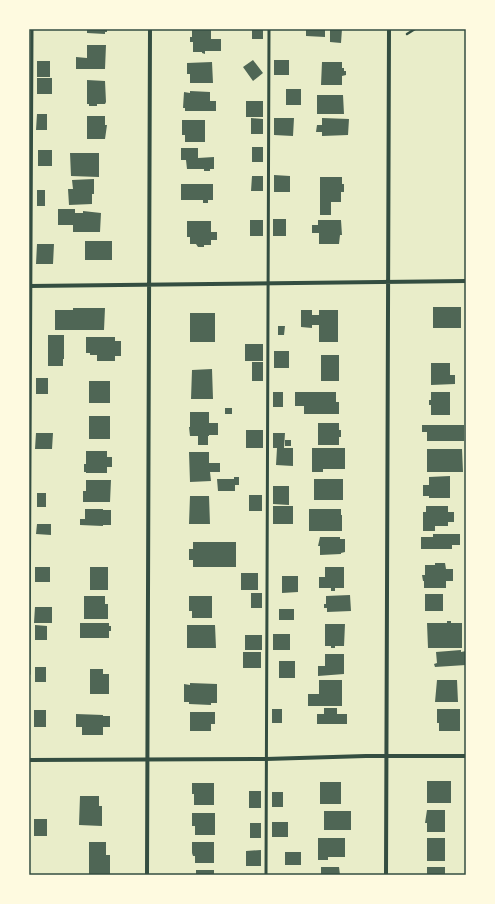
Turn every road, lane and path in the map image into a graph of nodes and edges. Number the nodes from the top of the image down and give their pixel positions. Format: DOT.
graph roads {
  1 [pos="32,29"];
  2 [pos="150,29"];
  3 [pos="269,29"];
  4 [pos="389,29"];
  5 [pos="416,29"];
  6 [pos="408,34"];
  7 [pos="466,281"];
  8 [pos="388,282"];
  9 [pos="148,284"];
  10 [pos="268,284"];
  11 [pos="30,286"];
  12 [pos="29,674"];
  13 [pos="466,756"];
  14 [pos="386,757"];
  15 [pos="148,759"];
  16 [pos="266,759"];
  17 [pos="29,760"];
  18 [pos="147,875"];
  19 [pos="266,875"];
  20 [pos="386,875"];
  1 -- 11 [label="lane"];
  2 -- 9 [label="street"];
  3 -- 10 [label="lane"];
  4 -- 8 [label="street"];
  5 -- 6 [label="path"];
  7 -- 8 [label="street"];
  8 -- 10 [label="street"];
  8 -- 14 [label="street"];
  9 -- 10 [label="street"];
  9 -- 11 [label="street"];
  9 -- 15 [label="street"];
  10 -- 16 [label="lane"];
  11 -- 12 [label="lane"];
  13 -- 14 [label="street"];
  14 -- 16 [label="street"];
  14 -- 20 [label="street"];
  15 -- 16 [label="street"];
  15 -- 17 [label="street"];
  15 -- 18 [label="street"];
  16 -- 19 [label="lane"];
}
